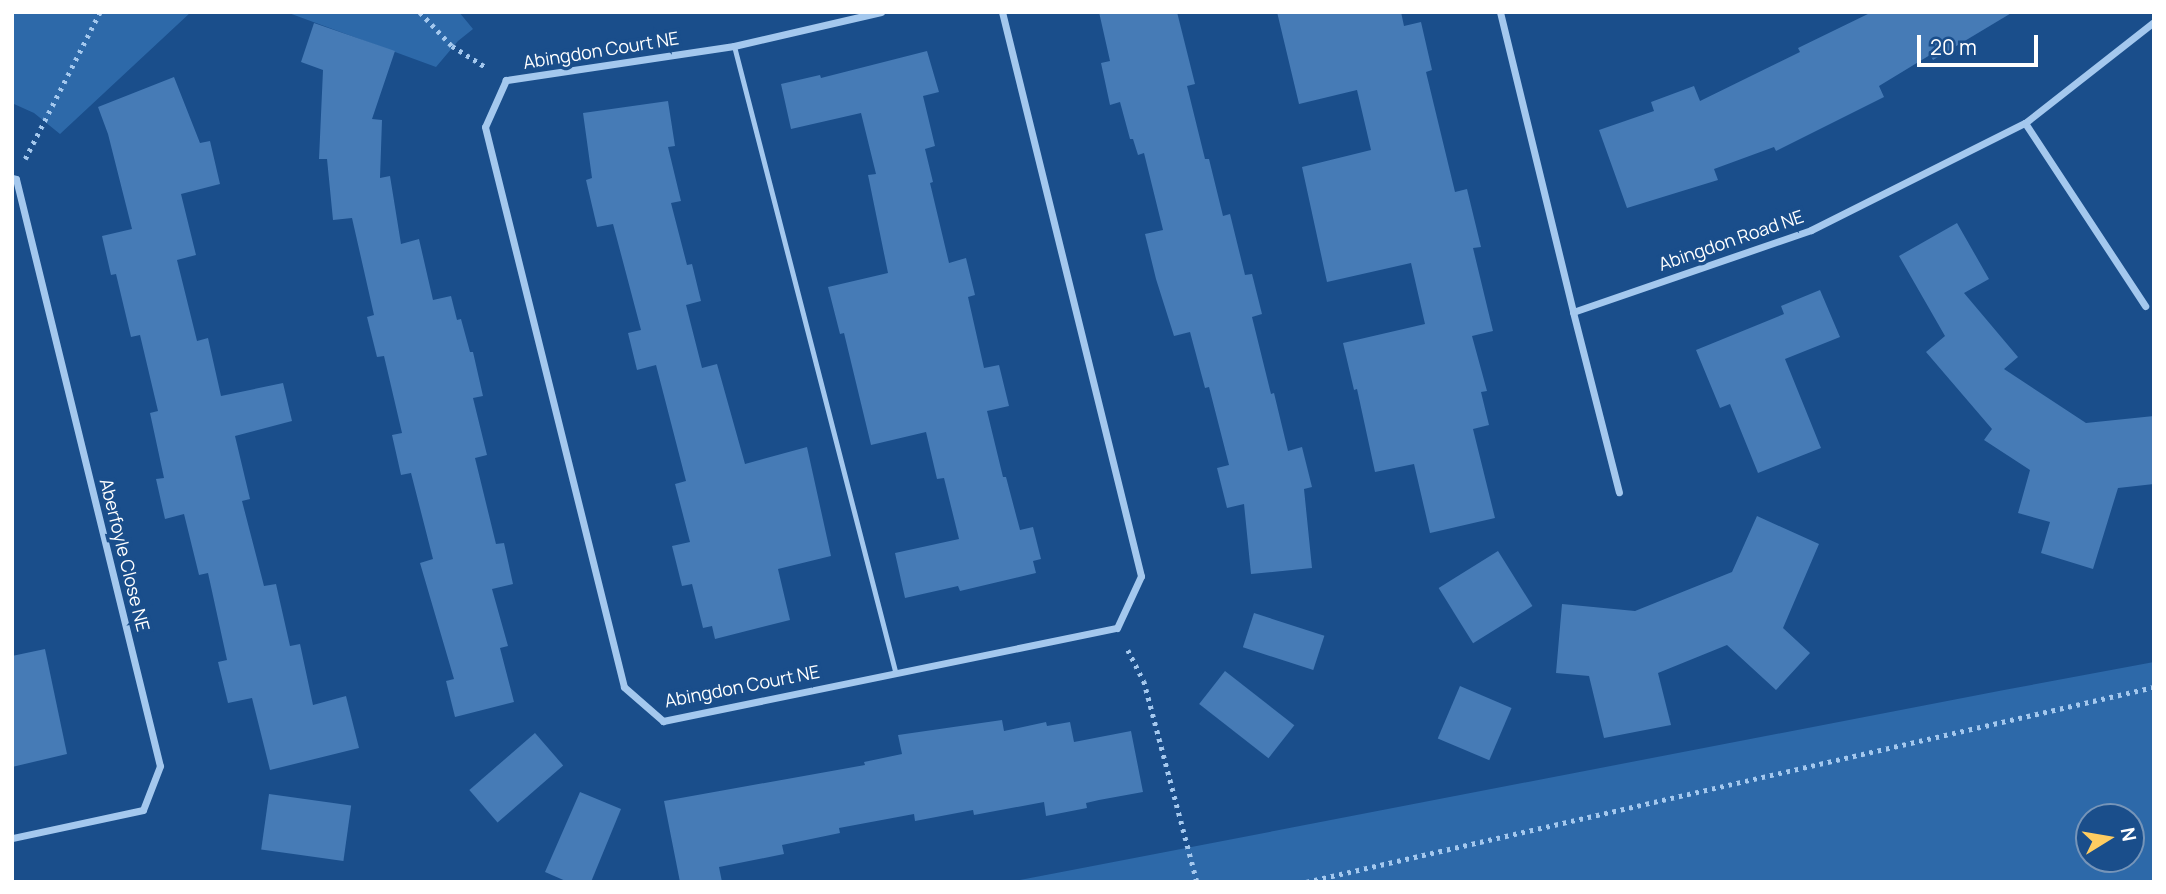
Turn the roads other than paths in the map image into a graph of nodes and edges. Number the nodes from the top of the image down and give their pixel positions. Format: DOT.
graph roads {
  1 [pos="881,12"];
  2 [pos="1002,12"];
  3 [pos="1500,12"];
  4 [pos="2154,22"];
  5 [pos="734,46"];
  6 [pos="2025,123"];
  7 [pos="14,178"];
  8 [pos="2145,306"];
  9 [pos="1573,312"];
  10 [pos="1619,492"];
  11 [pos="895,671"];
  12 [pos="12,838"];
  1 -- 5 [label="street, Abingdon Court NE"];
  2 -- 11 [label="street, Abingdon Court NE"];
  3 -- 9 [label="street"];
  4 -- 6 [label="street, Abingdon Road NE"];
  5 -- 11 [label="lane"];
  5 -- 11 [label="street, Abingdon Court NE"];
  6 -- 8 [label="street"];
  6 -- 9 [label="street, Abingdon Road NE"];
  7 -- 12 [label="street, Aberfoyle Close NE"];
  9 -- 10 [label="street"];
}
